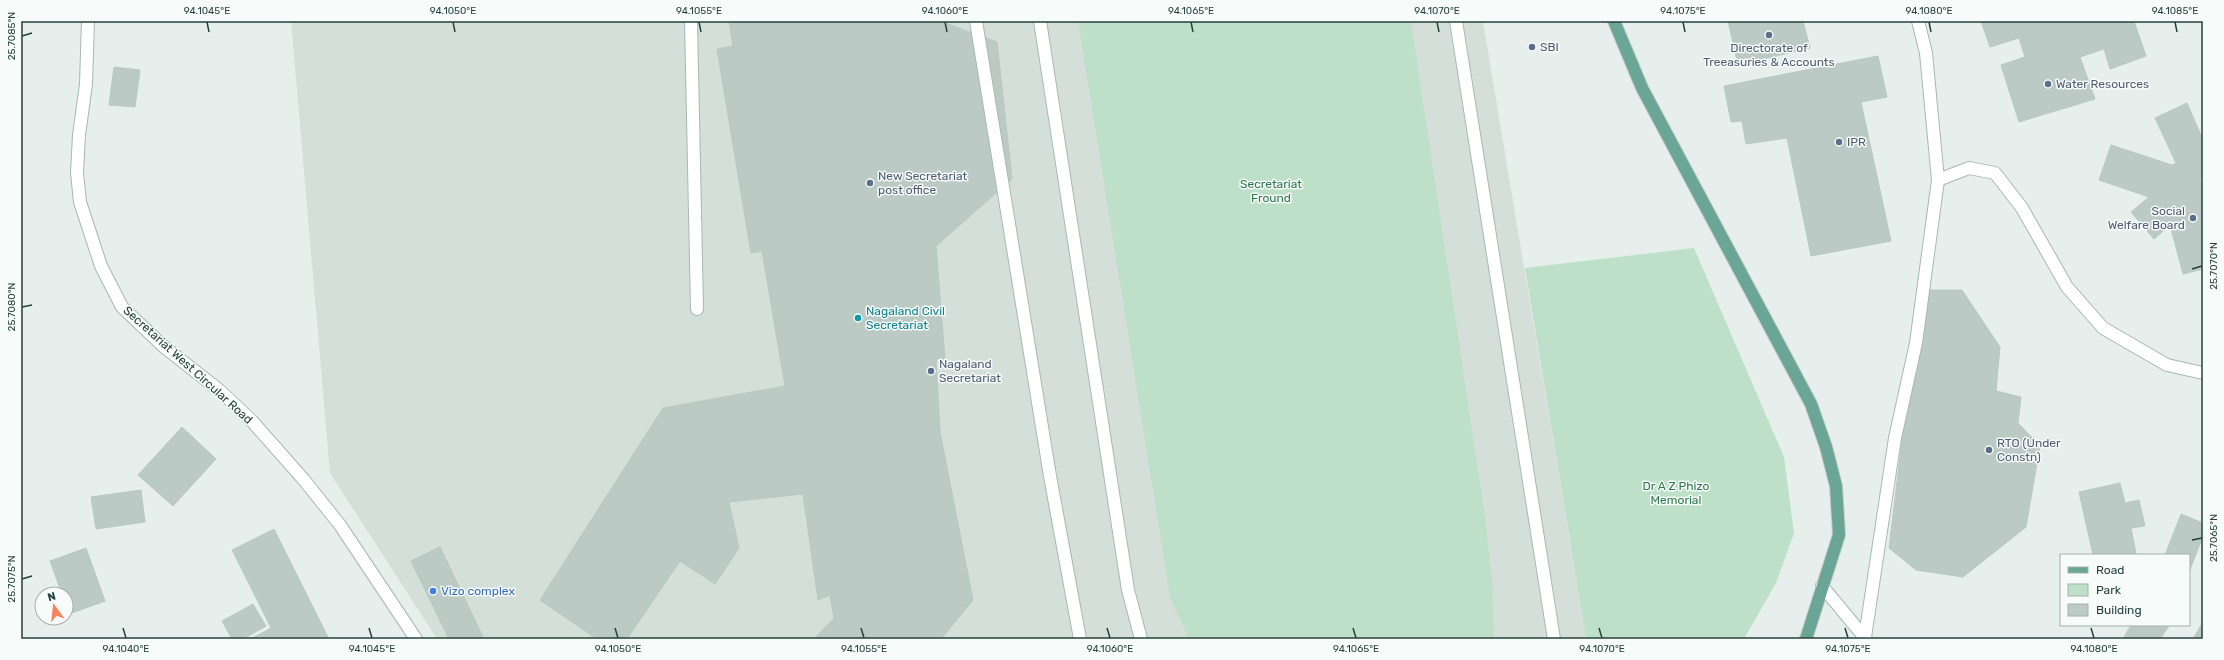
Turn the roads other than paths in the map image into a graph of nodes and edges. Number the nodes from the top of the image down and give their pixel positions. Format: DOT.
graph roads {
  1 [pos="88,21"];
  2 [pos="691,21"];
  3 [pos="976,21"];
  4 [pos="1040,21"];
  5 [pos="1456,21"];
  6 [pos="1614,21"];
  7 [pos="1918,21"];
  8 [pos="1938,180"];
  9 [pos="696,309"];
  10 [pos="2203,373"];
  11 [pos="1822,586"];
  12 [pos="1865,638"];
  13 [pos="416,639"];
  14 [pos="1080,639"];
  15 [pos="1142,639"];
  16 [pos="1554,639"];
  17 [pos="1806,639"];
  1 -- 13 [label="street, Secretariat West Circular Road"];
  2 -- 9 [label="street"];
  3 -- 14 [label="street"];
  4 -- 15 [label="street"];
  5 -- 16 [label="street"];
  6 -- 11 [label="main road"];
  7 -- 8 [label="street"];
  8 -- 10 [label="street"];
  8 -- 12 [label="street"];
  11 -- 12 [label="street"];
  11 -- 17 [label="main road"];
}
